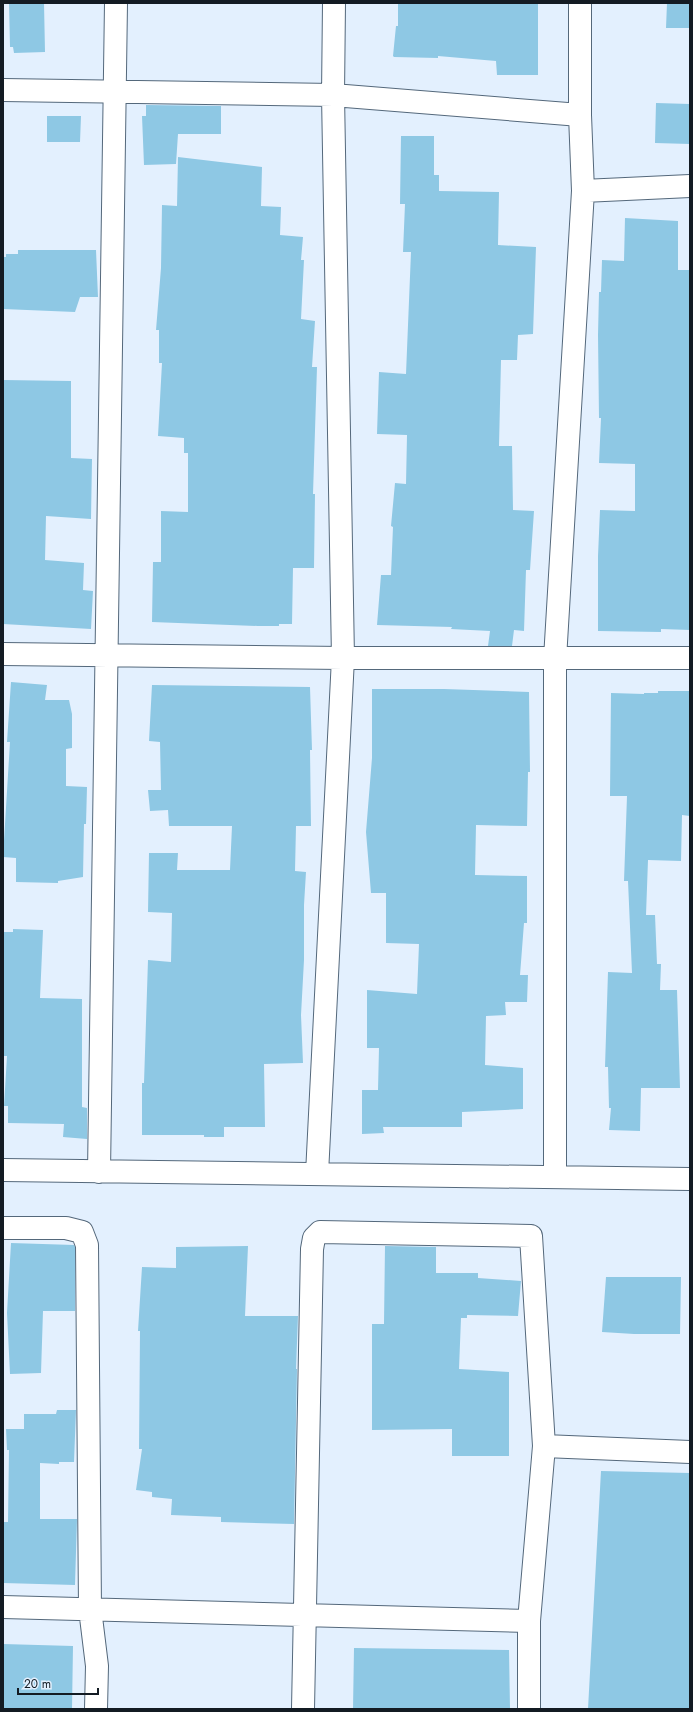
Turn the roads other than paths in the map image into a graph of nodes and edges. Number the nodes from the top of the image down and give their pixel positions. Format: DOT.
graph roads {
  1 [pos="116,3"];
  2 [pos="334,3"];
  3 [pos="580,3"];
  4 [pos="3,90"];
  5 [pos="114,91"];
  6 [pos="333,95"];
  7 [pos="580,115"];
  8 [pos="690,186"];
  9 [pos="583,191"];
  10 [pos="3,654"];
  11 [pos="106,655"];
  12 [pos="343,658"];
  13 [pos="690,658"];
  14 [pos="555,659"];
  15 [pos="3,1170"];
  16 [pos="99,1172"];
  17 [pos="317,1174"];
  18 [pos="555,1177"];
  19 [pos="690,1178"];
  20 [pos="3,1228"];
  21 [pos="544,1446"];
  22 [pos="690,1452"];
  23 [pos="3,1607"];
  24 [pos="90,1609"];
  25 [pos="305,1615"];
  26 [pos="530,1621"];
  27 [pos="96,1709"];
  28 [pos="303,1709"];
  29 [pos="529,1709"];
  1 -- 5 [label="street"];
  2 -- 6 [label="street"];
  3 -- 7 [label="street"];
  4 -- 5 [label="street"];
  5 -- 6 [label="street"];
  5 -- 11 [label="street"];
  6 -- 7 [label="street"];
  6 -- 12 [label="street"];
  7 -- 9 [label="street"];
  8 -- 9 [label="street"];
  9 -- 14 [label="street"];
  10 -- 11 [label="street"];
  11 -- 12 [label="street"];
  11 -- 16 [label="street"];
  12 -- 14 [label="street"];
  12 -- 17 [label="street"];
  13 -- 14 [label="street"];
  14 -- 18 [label="street"];
  15 -- 16 [label="street"];
  16 -- 17 [label="street"];
  17 -- 18 [label="street"];
  18 -- 19 [label="street"];
  20 -- 24 [label="street"];
  21 -- 22 [label="street"];
  21 -- 25 [label="street"];
  21 -- 26 [label="street"];
  23 -- 24 [label="street"];
  24 -- 25 [label="street"];
  24 -- 27 [label="street"];
  25 -- 26 [label="street"];
  25 -- 28 [label="street"];
  26 -- 29 [label="street"];
}
